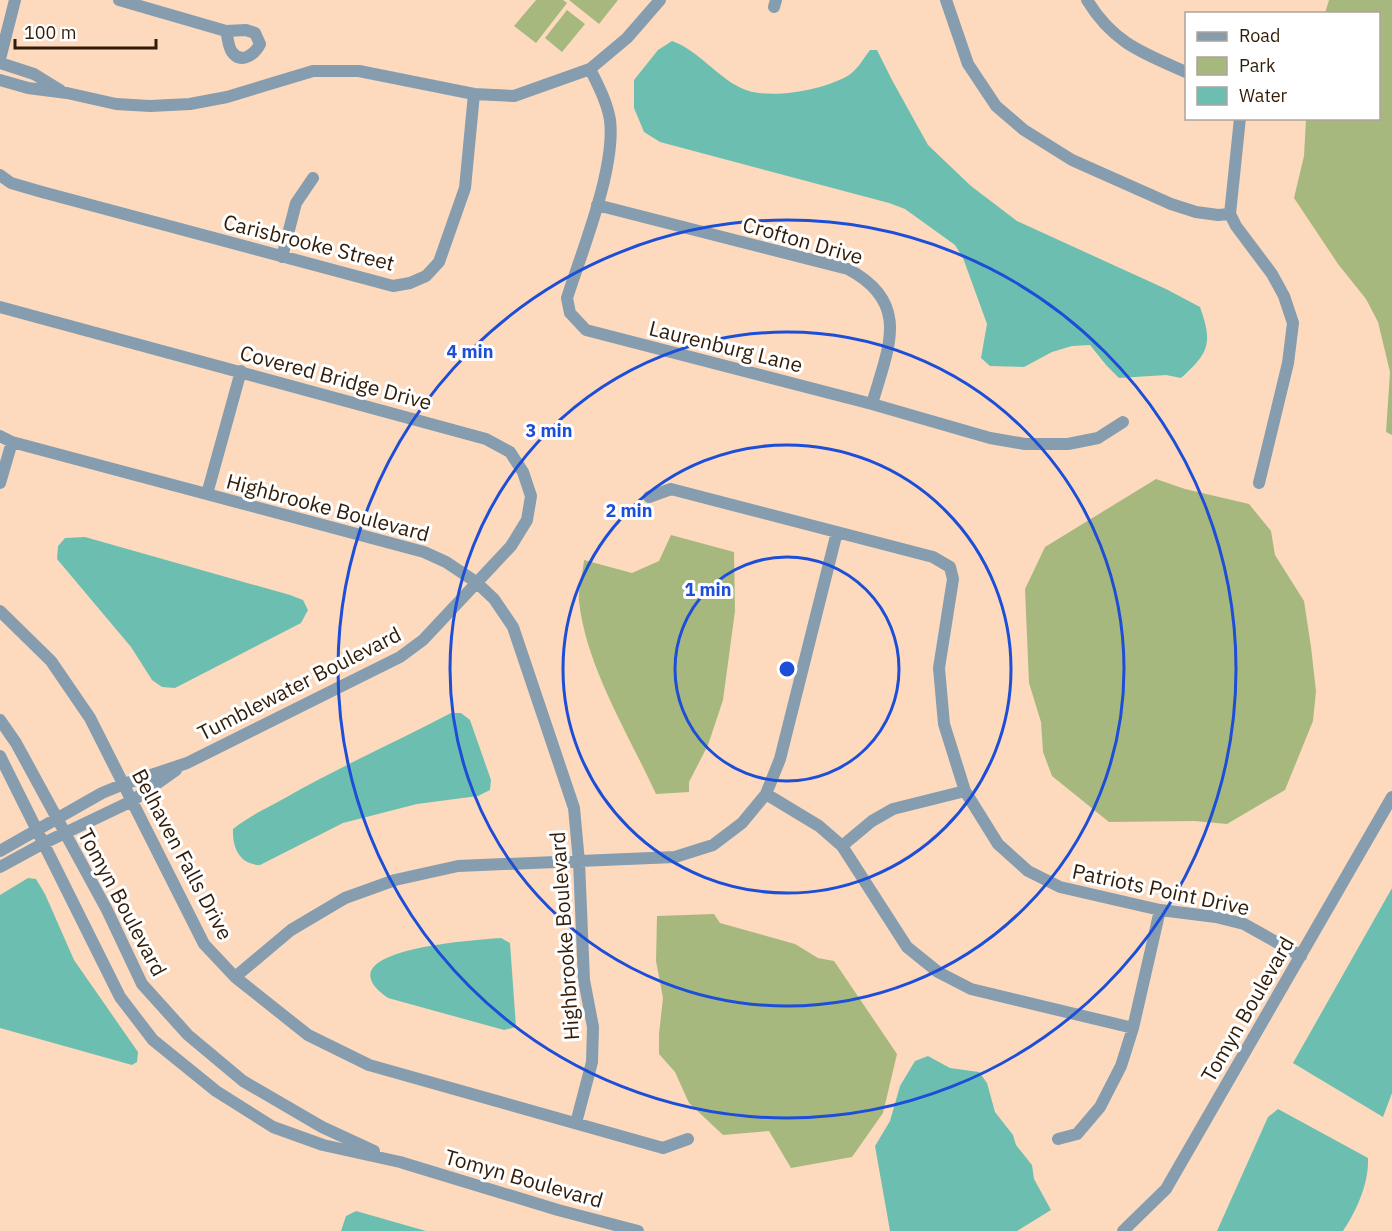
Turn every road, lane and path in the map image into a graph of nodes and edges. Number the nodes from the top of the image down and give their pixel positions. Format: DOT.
graph roads {
  1 [pos="15,0"];
  2 [pos="119,0"];
  3 [pos="660,0"];
  4 [pos="946,0"];
  5 [pos="1087,0"];
  6 [pos="226,31"];
  7 [pos="0,61"];
  8 [pos="590,69"];
  9 [pos="1185,72"];
  10 [pos="0,80"];
  11 [pos="67,93"];
  12 [pos="474,94"];
  13 [pos="1240,120"];
  14 [pos="0,175"];
  15 [pos="313,178"];
  16 [pos="597,205"];
  17 [pos="1230,214"];
  18 [pos="282,257"];
  19 [pos="0,307"];
  20 [pos="241,371"];
  21 [pos="872,404"];
  22 [pos="1123,422"];
  23 [pos="0,436"];
  24 [pos="12,442"];
  25 [pos="0,483"];
  26 [pos="1259,483"];
  27 [pos="207,494"];
  28 [pos="649,497"];
  29 [pos="837,532"];
  30 [pos="476,582"];
  31 [pos="0,611"];
  32 [pos="0,720"];
  33 [pos="0,756"];
  34 [pos="187,763"];
  35 [pos="124,784"];
  36 [pos="965,791"];
  37 [pos="766,794"];
  38 [pos="1392,797"];
  39 [pos="89,800"];
  40 [pos="132,801"];
  41 [pos="56,818"];
  42 [pos="97,818"];
  43 [pos="37,829"];
  44 [pos="65,833"];
  45 [pos="44,843"];
  46 [pos="842,846"];
  47 [pos="0,851"];
  48 [pos="579,862"];
  49 [pos="0,867"];
  50 [pos="1160,910"];
  51 [pos="1300,956"];
  52 [pos="235,977"];
  53 [pos="1133,1028"];
  54 [pos="576,1123"];
  55 [pos="688,1139"];
  56 [pos="1058,1139"];
  57 [pos="400,1162"];
  58 [pos="638,1231"];
  59 [pos="1124,1231"];
  1 -- 7 [label="street"];
  2 -- 6 [label="street"];
  3 -- 8 [label="street"];
  4 -- 17 [label="street"];
  5 -- 9 [label="street"];
  7 -- 11 [label="street"];
  8 -- 12 [label="street"];
  8 -- 16 [label="street, Laurenburg Lane"];
  10 -- 11 [label="street"];
  11 -- 12 [label="street"];
  12 -- 18 [label="street, Carisbrooke Street"];
  13 -- 17 [label="street"];
  14 -- 18 [label="street, Carisbrooke Street"];
  15 -- 18 [label="street"];
  16 -- 21 [label="street, Crofton Drive"];
  16 -- 21 [label="street, Laurenburg Lane"];
  17 -- 26 [label="street"];
  19 -- 20 [label="street, Covered Bridge Drive"];
  20 -- 27 [label="street"];
  20 -- 30 [label="street, Covered Bridge Drive"];
  21 -- 22 [label="street, Laurenburg Lane"];
  23 -- 24 [label="street, Highbrooke Boulevard"];
  24 -- 25 [label="street"];
  24 -- 27 [label="street, Highbrooke Boulevard"];
  27 -- 30 [label="street, Highbrooke Boulevard"];
  28 -- 29 [label="street"];
  29 -- 36 [label="street, Patriots Point Drive"];
  29 -- 37 [label="street"];
  30 -- 34 [label="street, Tumblewater Boulevard"];
  30 -- 48 [label="street, Highbrooke Boulevard"];
  31 -- 35 [label="street, Belhaven Falls Drive"];
  32 -- 41 [label="street, Tomyn Boulevard"];
  33 -- 43 [label="street, Tomyn Boulevard"];
  34 -- 35 [label="street, Tumblewater Boulevard"];
  34 -- 40 [label="street, Tumblewater Boulevard"];
  35 -- 39 [label="street, Tumblewater Boulevard"];
  35 -- 40 [label="street, Belhaven Falls Drive"];
  36 -- 46 [label="street"];
  36 -- 50 [label="street, Patriots Point Drive"];
  37 -- 46 [label="street"];
  37 -- 48 [label="street"];
  38 -- 51 [label="street, Tomyn Boulevard"];
  39 -- 41 [label="street, Tumblewater Boulevard"];
  39 -- 42 [label="street"];
  40 -- 42 [label="street, Tumblewater Boulevard"];
  40 -- 52 [label="street, Belhaven Falls Drive"];
  41 -- 43 [label="street, Tumblewater Boulevard"];
  41 -- 44 [label="street, Tomyn Boulevard"];
  42 -- 44 [label="street, Tumblewater Boulevard"];
  43 -- 45 [label="street, Tomyn Boulevard"];
  43 -- 47 [label="street, Tumblewater Boulevard"];
  44 -- 45 [label="street, Tumblewater Boulevard"];
  44 -- 57 [label="street, Tomyn Boulevard"];
  45 -- 49 [label="street, Tumblewater Boulevard"];
  45 -- 57 [label="street, Tomyn Boulevard"];
  46 -- 53 [label="street"];
  48 -- 52 [label="street"];
  48 -- 54 [label="street, Highbrooke Boulevard"];
  50 -- 51 [label="street, Patriots Point Drive"];
  50 -- 53 [label="street"];
  51 -- 59 [label="street, Tomyn Boulevard"];
  52 -- 54 [label="street, Belhaven Falls Drive"];
  53 -- 56 [label="street"];
  54 -- 55 [label="street, Belhaven Falls Drive"];
  57 -- 58 [label="street, Tomyn Boulevard"];
}
